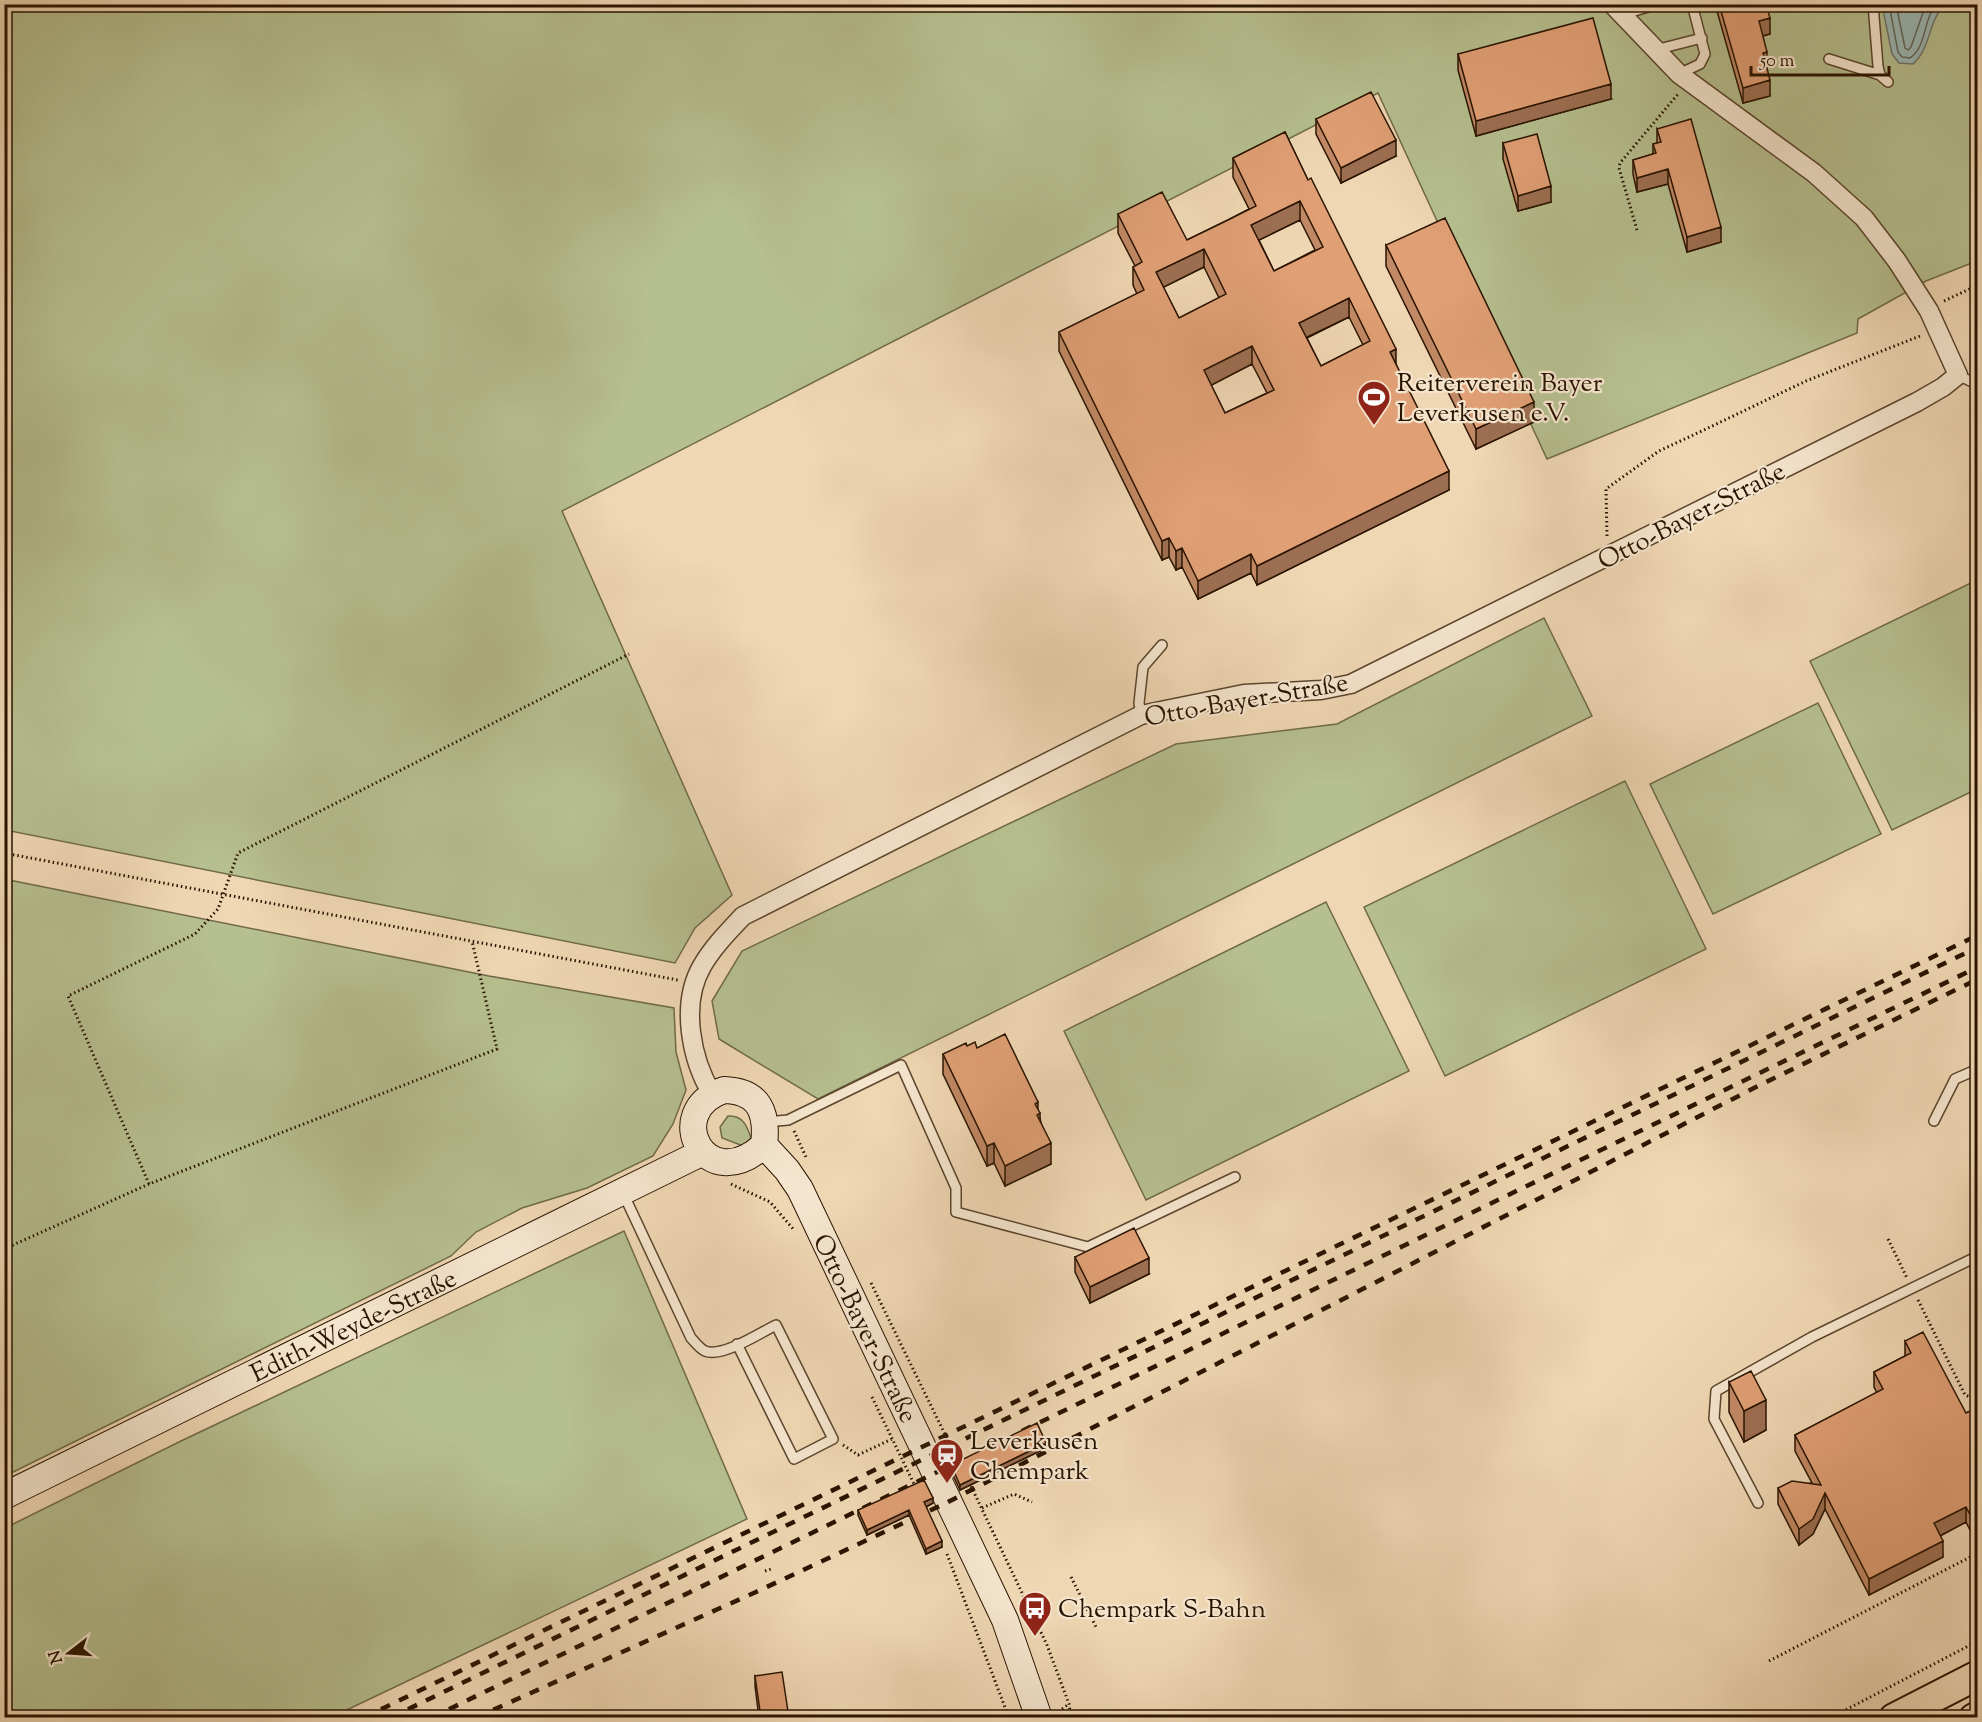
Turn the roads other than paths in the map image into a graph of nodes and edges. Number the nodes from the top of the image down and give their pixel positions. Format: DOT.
graph roads {
  1 [pos="1658,4"];
  2 [pos="1692,4"];
  3 [pos="1873,4"];
  4 [pos="1616,10"];
  5 [pos="1702,38"];
  6 [pos="1655,50"];
  7 [pos="1829,59"];
  8 [pos="1880,75"];
  9 [pos="1684,78"];
  10 [pos="1888,82"];
  11 [pos="1958,375"];
  12 [pos="1977,385"];
  13 [pos="1162,645"];
  14 [pos="1140,715"];
  15 [pos="1977,1069"];
  16 [pos="712,1094"];
  17 [pos="1934,1121"];
  18 [pos="765,1134"];
  19 [pos="701,1153"];
  20 [pos="1235,1177"];
  21 [pos="623,1193"];
  22 [pos="1977,1256"];
  23 [pos="736,1344"];
  24 [pos="4,1496"];
  25 [pos="1758,1503"];
  26 [pos="1977,1675"];
  27 [pos="1050,1713"];
  28 [pos="1894,1718"];
  1 -- 4 [label="lane"];
  2 -- 5 [label="lane"];
  3 -- 8 [label="lane"];
  4 -- 6 [label="street"];
  5 -- 6 [label="lane"];
  5 -- 9 [label="lane"];
  6 -- 9 [label="street"];
  7 -- 8 [label="lane"];
  8 -- 10 [label="lane"];
  9 -- 11 [label="street"];
  11 -- 12 [label="lane"];
  11 -- 14 [label="street, Otto-Bayer-Straße"];
  13 -- 14 [label="lane"];
  14 -- 16 [label="street, Otto-Bayer-Straße"];
  15 -- 17 [label="lane"];
  16 -- 18 [label="street"];
  16 -- 19 [label="street"];
  18 -- 19 [label="street"];
  18 -- 20 [label="lane"];
  18 -- 27 [label="street, Otto-Bayer-Straße"];
  19 -- 21 [label="street, Edith-Weyde-Straße"];
  21 -- 23 [label="lane"];
  21 -- 24 [label="street, Edith-Weyde-Straße"];
  22 -- 25 [label="lane"];
  23 -- 23 [label="lane"];
  26 -- 28 [label="main road"];
}
